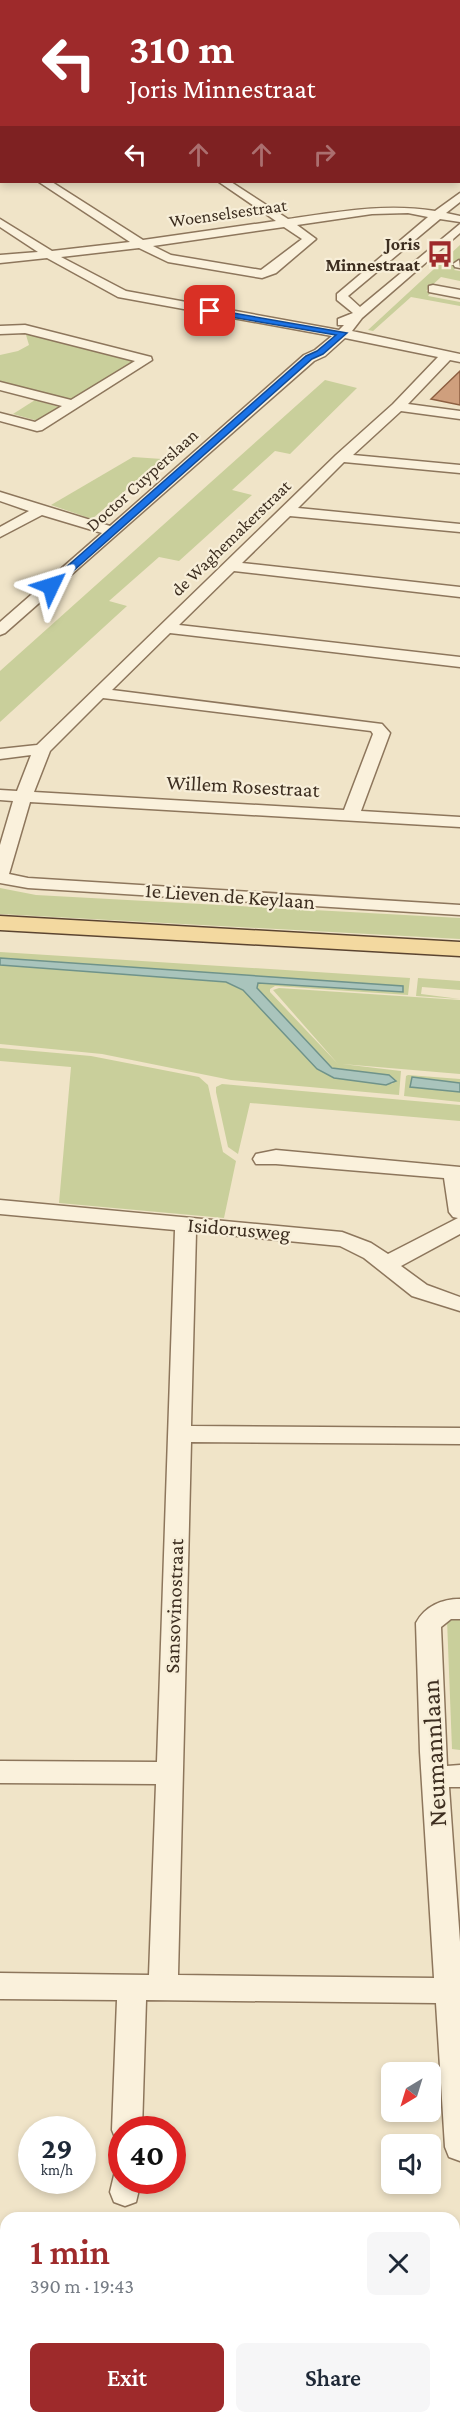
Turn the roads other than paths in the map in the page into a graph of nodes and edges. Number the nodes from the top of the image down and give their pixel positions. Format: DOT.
graph roads {
  1 [pos="47,183"];
  2 [pos="226,183"];
  3 [pos="460,196"];
  4 [pos="436,214"];
  5 [pos="460,219"];
  6 [pos="0,222"];
  7 [pos="287,223"];
  8 [pos="460,227"];
  9 [pos="140,243"];
  10 [pos="50,254"];
  11 [pos="0,259"];
  12 [pos="433,289"];
  13 [pos="460,294"];
  14 [pos="358,315"];
  15 [pos="0,330"];
  16 [pos="334,335"];
  17 [pos="454,358"];
  18 [pos="0,386"];
  19 [pos="31,394"];
  20 [pos="73,405"];
  21 [pos="398,407"];
  22 [pos="0,415"];
  23 [pos="460,415"];
  24 [pos="341,458"];
  25 [pos="460,469"];
  26 [pos="0,496"];
  27 [pos="40,510"];
  28 [pos="287,510"];
  29 [pos="460,528"];
  30 [pos="114,531"];
  31 [pos="0,532"];
  32 [pos="232,566"];
  33 [pos="460,592"];
  34 [pos="167,628"];
  35 [pos="0,630"];
  36 [pos="460,662"];
  37 [pos="99,693"];
  38 [pos="42,749"];
  39 [pos="0,754"];
  40 [pos="0,795"];
  41 [pos="23,797"];
  42 [pos="351,815"];
  43 [pos="460,822"];
  44 [pos="0,876"];
  45 [pos="460,910"];
  46 [pos="0,923"];
  47 [pos="460,950"];
  48 [pos="262,1159"];
  49 [pos="0,1207"];
  50 [pos="460,1212"];
  51 [pos="186,1224"];
  52 [pos="460,1225"];
  53 [pos="387,1264"];
  54 [pos="460,1304"];
  55 [pos="180,1434"];
  56 [pos="460,1436"];
  57 [pos="460,1609"];
  58 [pos="0,1772"];
  59 [pos="170,1773"];
  60 [pos="447,1777"];
  61 [pos="0,1986"];
  62 [pos="132,1988"];
  63 [pos="163,1988"];
  64 [pos="455,1991"];
  65 [pos="127,2116"];
  66 [pos="460,2147"];
  1 -- 9 [label="street"];
  2 -- 7 [label="street"];
  3 -- 4 [label="street"];
  4 -- 5 [label="street, Woenselsestraat"];
  4 -- 7 [label="street, Woenselsestraat"];
  4 -- 14 [label="street"];
  6 -- 10 [label="street"];
  7 -- 9 [label="street, Woenselsestraat"];
  7 -- 9 [label="street"];
  8 -- 14 [label="street, Doctor Cuyperslaan"];
  9 -- 10 [label="street, Woenselsestraat"];
  10 -- 11 [label="street, Woenselsestraat"];
  10 -- 16 [label="street"];
  12 -- 13 [label="street"];
  14 -- 16 [label="street, Doctor Cuyperslaan"];
  15 -- 20 [label="street"];
  16 -- 17 [label="street"];
  16 -- 30 [label="street, Doctor Cuyperslaan"];
  17 -- 21 [label="street, de Waghemakerstraat"];
  18 -- 19 [label="street"];
  19 -- 20 [label="street"];
  19 -- 22 [label="street"];
  20 -- 22 [label="street"];
  21 -- 23 [label="street"];
  21 -- 24 [label="street, de Waghemakerstraat"];
  24 -- 25 [label="street"];
  24 -- 28 [label="street, de Waghemakerstraat"];
  26 -- 27 [label="street"];
  27 -- 30 [label="street"];
  27 -- 31 [label="street"];
  28 -- 29 [label="street"];
  28 -- 32 [label="street, de Waghemakerstraat"];
  30 -- 35 [label="street, Doctor Cuyperslaan"];
  32 -- 33 [label="street"];
  32 -- 34 [label="street, de Waghemakerstraat"];
  34 -- 36 [label="street"];
  34 -- 37 [label="street, de Waghemakerstraat"];
  37 -- 38 [label="street, de Waghemakerstraat"];
  37 -- 42 [label="street"];
  38 -- 39 [label="street"];
  38 -- 41 [label="street, de Waghemakerstraat"];
  40 -- 41 [label="street"];
  41 -- 42 [label="street, Willem Rosestraat"];
  41 -- 44 [label="street, de Waghemakerstraat"];
  42 -- 43 [label="street, Willem Rosestraat"];
  44 -- 45 [label="street, 1e Lieven de Keylaan"];
  46 -- 47 [label="main road, 1e Lieven de Keylaan"];
  48 -- 50 [label="street"];
  49 -- 51 [label="street, Isidorusweg"];
  51 -- 53 [label="street, Isidorusweg"];
  51 -- 55 [label="street, Sansovinostraat"];
  52 -- 53 [label="street"];
  53 -- 54 [label="street, Isidorusweg"];
  55 -- 56 [label="street"];
  55 -- 59 [label="street, Sansovinostraat"];
  57 -- 60 [label="street, Neumannlaan"];
  58 -- 59 [label="street"];
  59 -- 63 [label="street, Sansovinostraat"];
  60 -- 64 [label="street, Neumannlaan"];
  61 -- 62 [label="street"];
  62 -- 63 [label="street"];
  62 -- 65 [label="street"];
  63 -- 64 [label="street"];
  64 -- 66 [label="street, Neumannlaan"];
}
